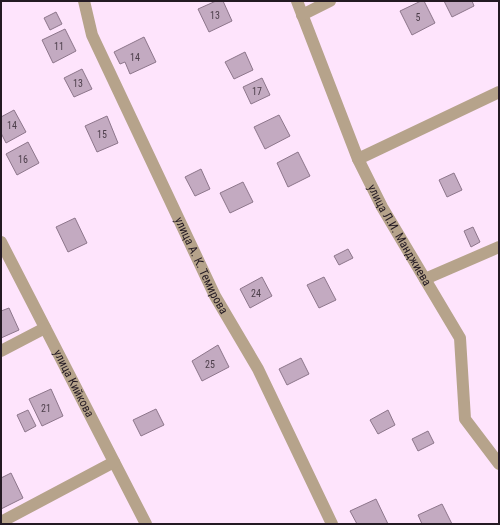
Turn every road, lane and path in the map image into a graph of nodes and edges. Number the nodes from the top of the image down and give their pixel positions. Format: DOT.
graph roads {
  1 [pos="84,1"];
  2 [pos="297,1"];
  3 [pos="330,1"];
  4 [pos="302,16"];
  5 [pos="499,92"];
  6 [pos="358,159"];
  7 [pos="1,242"];
  8 [pos="499,247"];
  9 [pos="425,279"];
  10 [pos="45,328"];
  11 [pos="1,351"];
  12 [pos="494,449"];
  13 [pos="114,462"];
  14 [pos="499,464"];
  15 [pos="1,522"];
  16 [pos="146,524"];
  17 [pos="332,524"];
  1 -- 17 [label="street, улица А. К. Темирова"];
  2 -- 4 [label="street, улица Л.И. Манджиева"];
  3 -- 4 [label="street"];
  4 -- 6 [label="street, улица Л.И. Манджиева"];
  5 -- 6 [label="street"];
  6 -- 9 [label="street, улица Л.И. Манджиева"];
  7 -- 10 [label="street, улица Кийкова"];
  8 -- 9 [label="street"];
  9 -- 12 [label="street, улица Л.И. Манджиева"];
  10 -- 11 [label="street"];
  10 -- 13 [label="street, улица Кийкова"];
  12 -- 14 [label="street, улица Л.И. Манджиева"];
  13 -- 15 [label="street"];
  13 -- 16 [label="street, улица Кийкова"];
}
